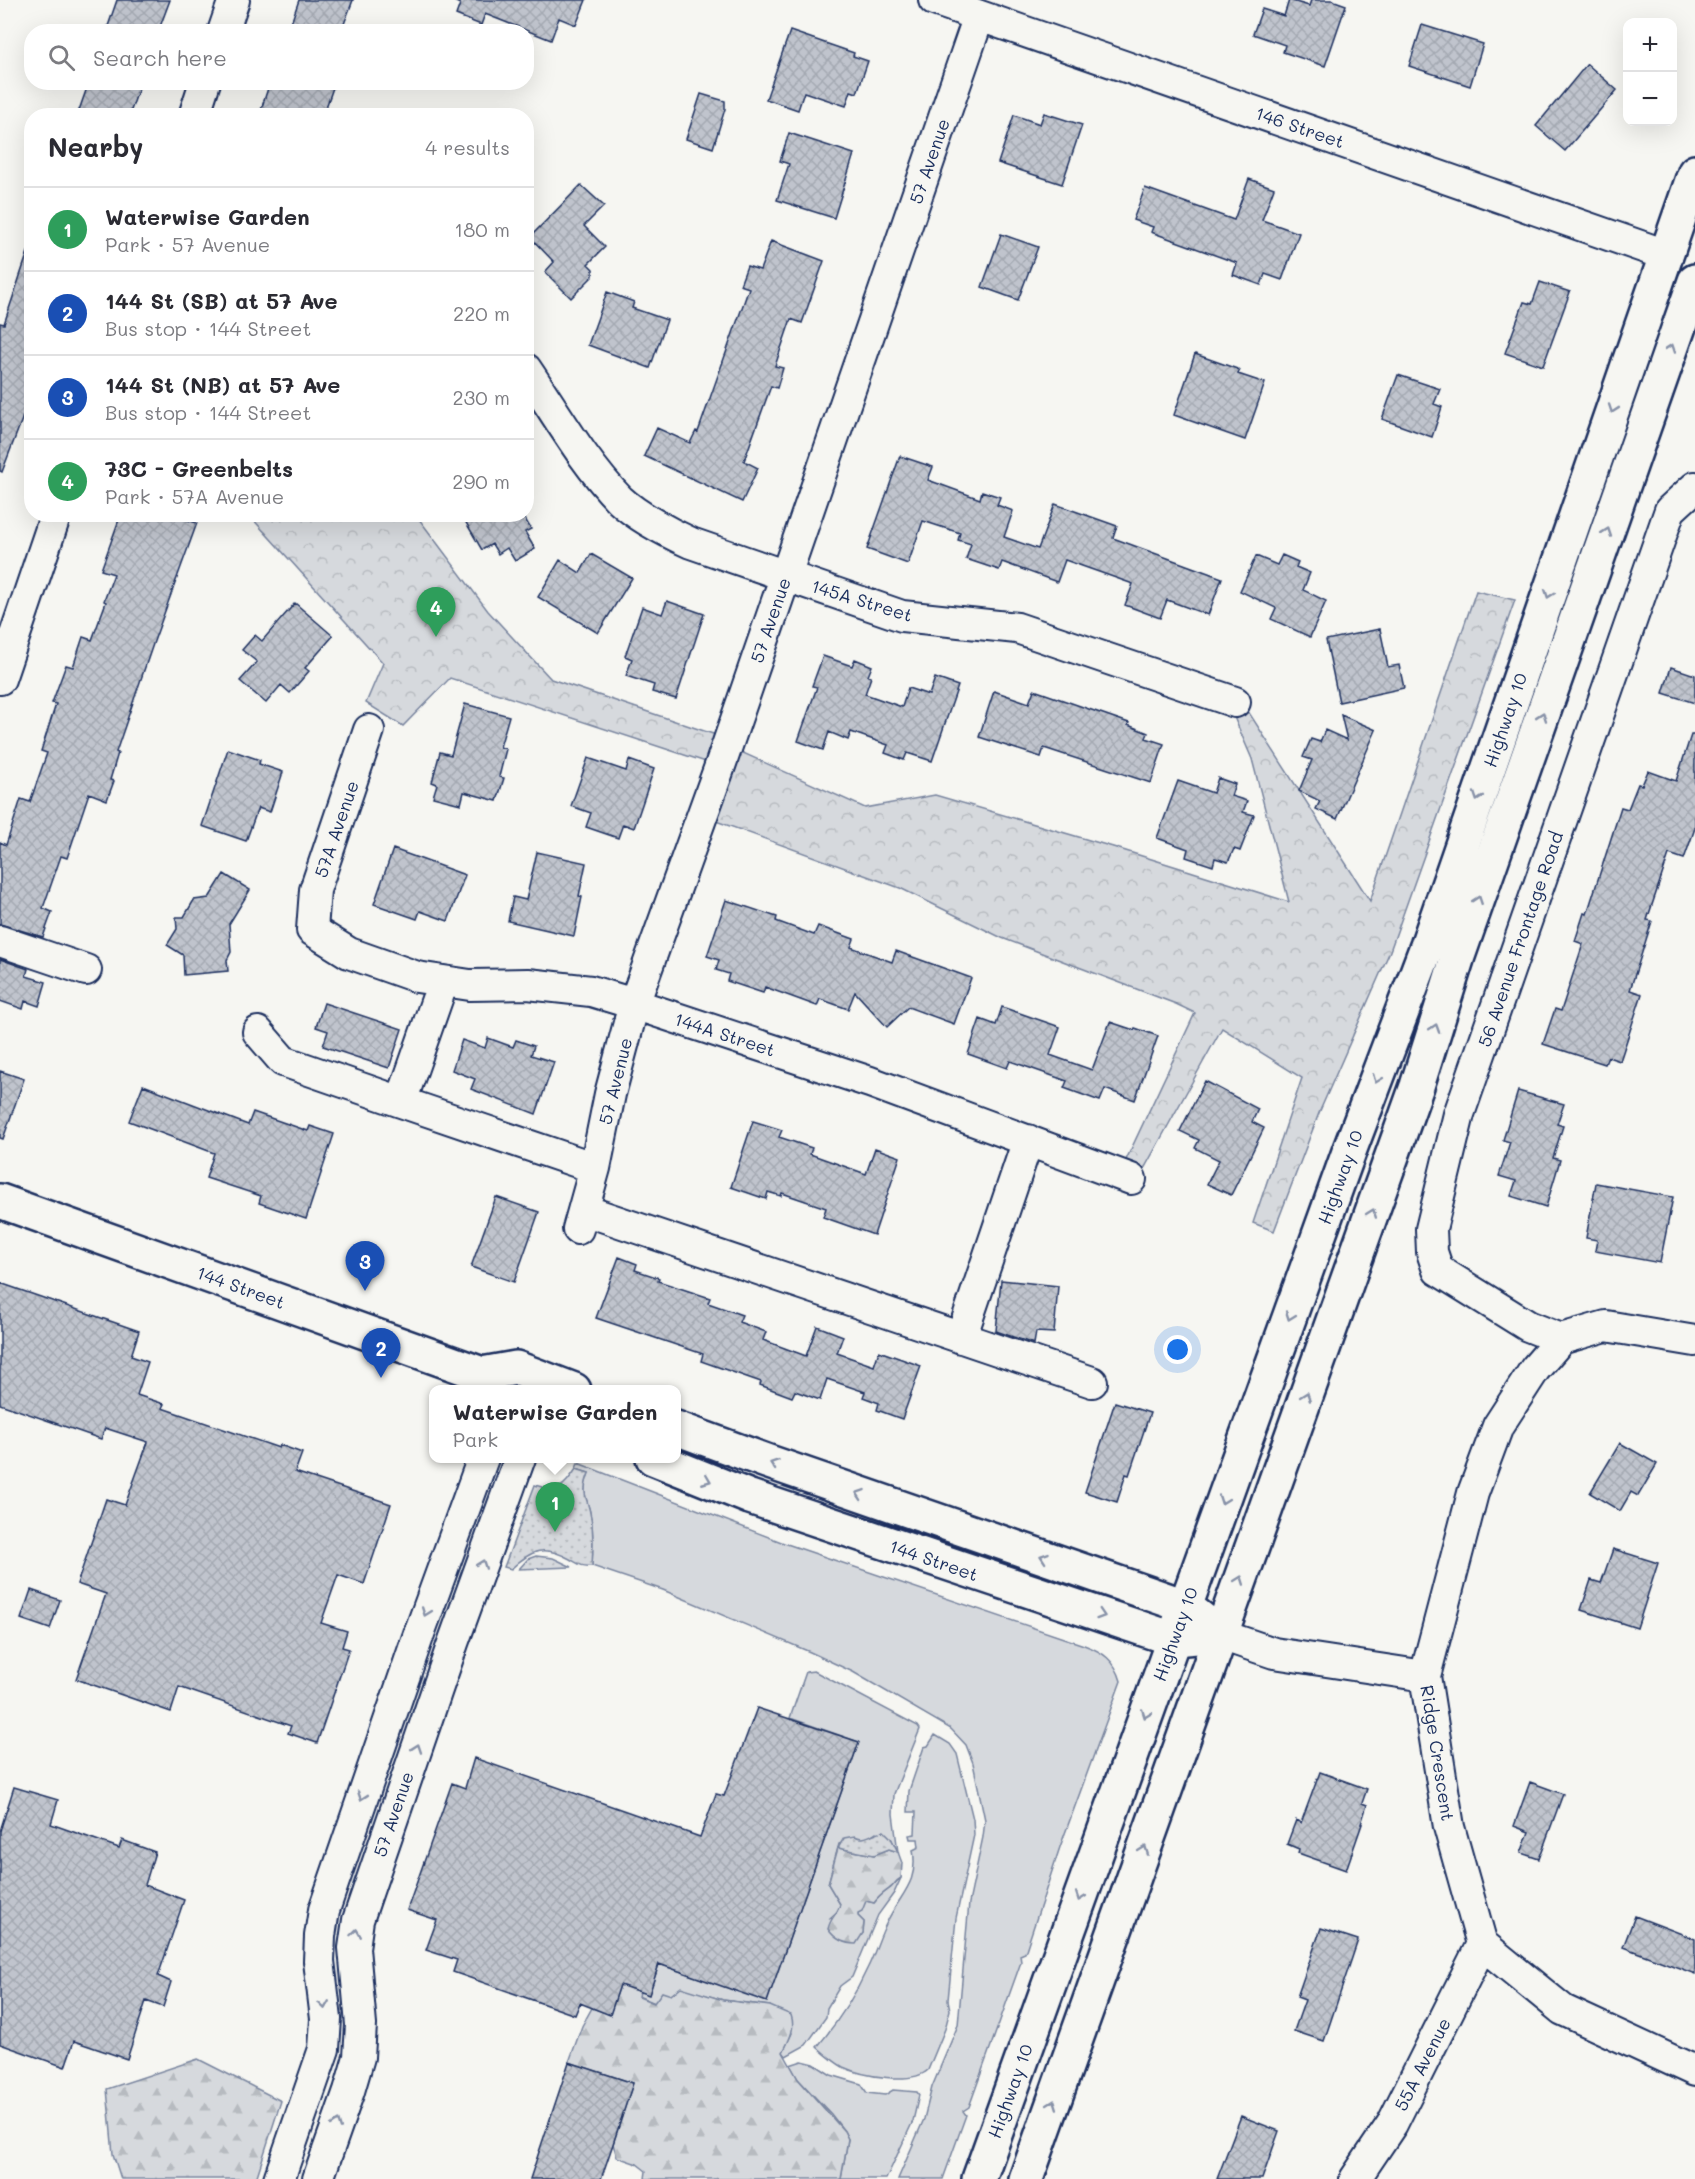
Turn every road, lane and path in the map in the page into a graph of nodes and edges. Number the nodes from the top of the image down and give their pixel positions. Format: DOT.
graph roads {
  1 [pos="234,0"];
  2 [pos="934,0"];
  3 [pos="979,16"];
  4 [pos="226,24"];
  5 [pos="202,90"];
  6 [pos="197,108"];
  7 [pos="1695,172"];
  8 [pos="1666,255"];
  9 [pos="1695,281"];
  10 [pos="534,381"];
  11 [pos="1695,487"];
  12 [pos="53,522"];
  13 [pos="785,577"];
  14 [pos="0,679"];
  15 [pos="1235,702"];
  16 [pos="369,730"];
  17 [pos="312,930"];
  18 [pos="0,941"];
  19 [pos="86,969"];
  20 [pos="443,982"];
  21 [pos="634,1004"];
  22 [pos="258,1032"];
  23 [pos="400,1102"];
  24 [pos="1028,1140"];
  25 [pos="595,1168"];
  26 [pos="1131,1179"];
  27 [pos="0,1201"];
  28 [pos="961,1338"];
  29 [pos="1561,1339"];
  30 [pos="1695,1341"];
  31 [pos="500,1380"];
  32 [pos="1092,1382"];
  33 [pos="547,1385"];
  34 [pos="681,1430"];
  35 [pos="481,1463"];
  36 [pos="518,1463"];
  37 [pos="665,1463"];
  38 [pos="1185,1606"];
  39 [pos="1221,1635"];
  40 [pos="1173,1639"];
  41 [pos="1425,1676"];
  42 [pos="1482,1944"];
  43 [pos="1695,2072"];
  44 [pos="279,2179"];
  45 [pos="318,2179"];
  46 [pos="979,2179"];
  47 [pos="1026,2179"];
  48 [pos="1355,2179"];
  1 -- 4 [label="street"];
  2 -- 3 [label="street, 146 Street"];
  3 -- 8 [label="street, 146 Street"];
  3 -- 13 [label="street, 57 Avenue"];
  5 -- 6 [label="street"];
  7 -- 8 [label="main road, Highway 10"];
  8 -- 38 [label="main road, Highway 10, one-way"];
  39 -- 9 [label="main road, Highway 10, one-way"];
  10 -- 13 [label="street, 145A Street"];
  11 -- 29 [label="street, 56 Avenue Frontage Road"];
  12 -- 14 [label="street"];
  13 -- 15 [label="street, 145A Street"];
  13 -- 21 [label="street, 57 Avenue"];
  16 -- 17 [label="street, 57A Avenue"];
  17 -- 20 [label="street, 144A Street"];
  18 -- 19 [label="street"];
  20 -- 21 [label="street, 144A Street"];
  20 -- 23 [label="street"];
  21 -- 24 [label="street, 144A Street"];
  21 -- 25 [label="street, 57 Avenue"];
  22 -- 23 [label="street"];
  23 -- 25 [label="street"];
  24 -- 26 [label="street, 144A Street"];
  24 -- 28 [label="street"];
  25 -- 28 [label="street, 57 Avenue"];
  27 -- 31 [label="main road, 144 Street"];
  28 -- 32 [label="street"];
  29 -- 30 [label="street"];
  29 -- 41 [label="street, Ridge Crescent"];
  31 -- 33 [label="main road, 144 Street"];
  38 -- 34 [label="main road, 144 Street, one-way"];
  35 -- 44 [label="street, 57 Avenue, one-way"];
  45 -- 36 [label="street, 57 Avenue, one-way"];
  37 -- 40 [label="main road, 144 Street, one-way"];
  38 -- 39 [label="main road, 144 Street"];
  38 -- 40 [label="main road, Highway 10"];
  39 -- 40 [label="main road, 144 Street"];
  39 -- 41 [label="street, 144 Street"];
  47 -- 39 [label="main road, Highway 10, one-way"];
  40 -- 46 [label="main road, Highway 10, one-way"];
  41 -- 42 [label="street, Ridge Crescent"];
  42 -- 43 [label="street"];
  42 -- 48 [label="street, 55A Avenue"];
}
